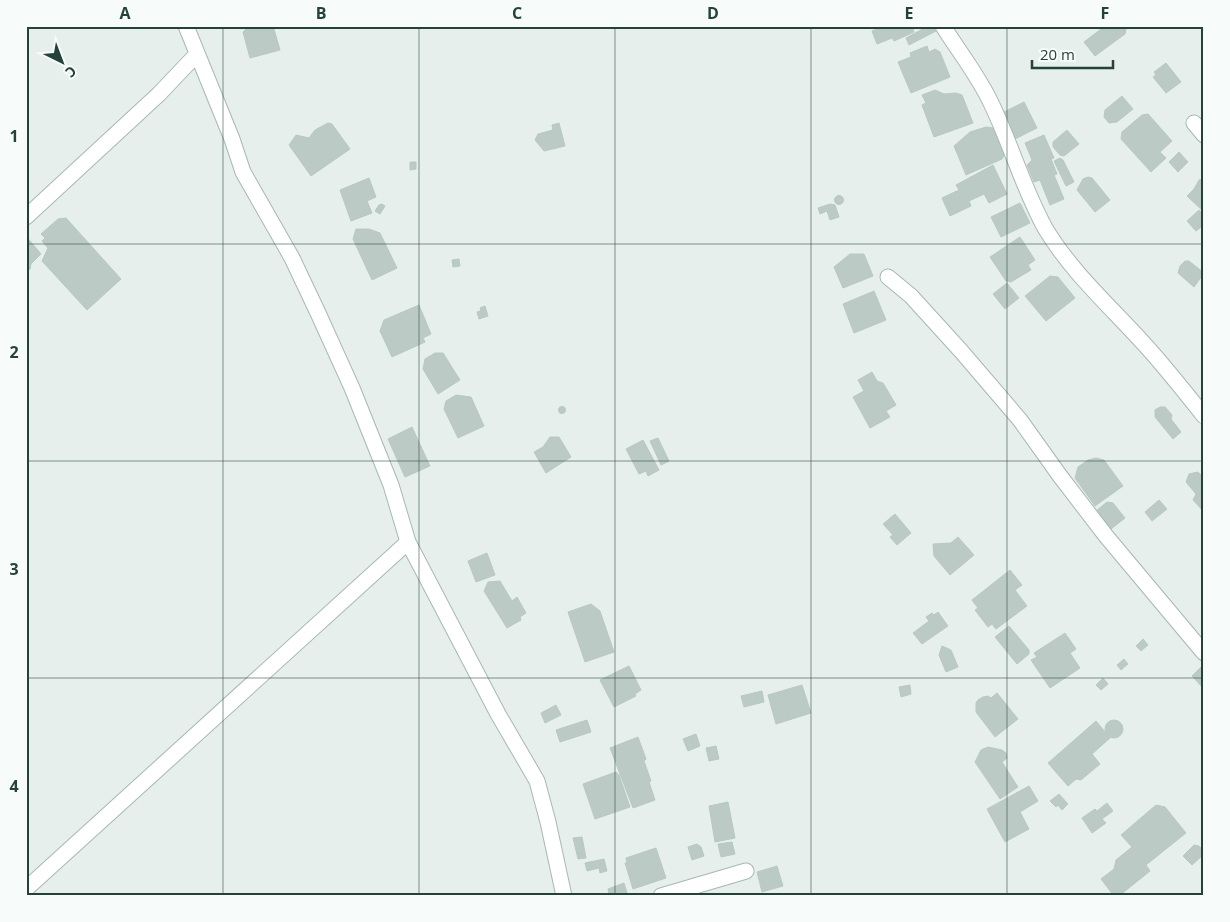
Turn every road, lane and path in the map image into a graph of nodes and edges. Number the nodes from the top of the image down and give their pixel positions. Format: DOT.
graph roads {
  1 [pos="186,26"];
  2 [pos="943,26"];
  3 [pos="197,54"];
  4 [pos="26,217"];
  5 [pos="888,277"];
  6 [pos="1204,416"];
  7 [pos="408,542"];
  8 [pos="1204,653"];
  9 [pos="746,870"];
  10 [pos="26,890"];
  11 [pos="564,896"];
  12 [pos="661,896"];
  1 -- 3 [label="street"];
  2 -- 6 [label="street"];
  3 -- 4 [label="street"];
  3 -- 7 [label="street"];
  5 -- 8 [label="street"];
  7 -- 10 [label="street"];
  7 -- 11 [label="street"];
  9 -- 12 [label="street"];
}
